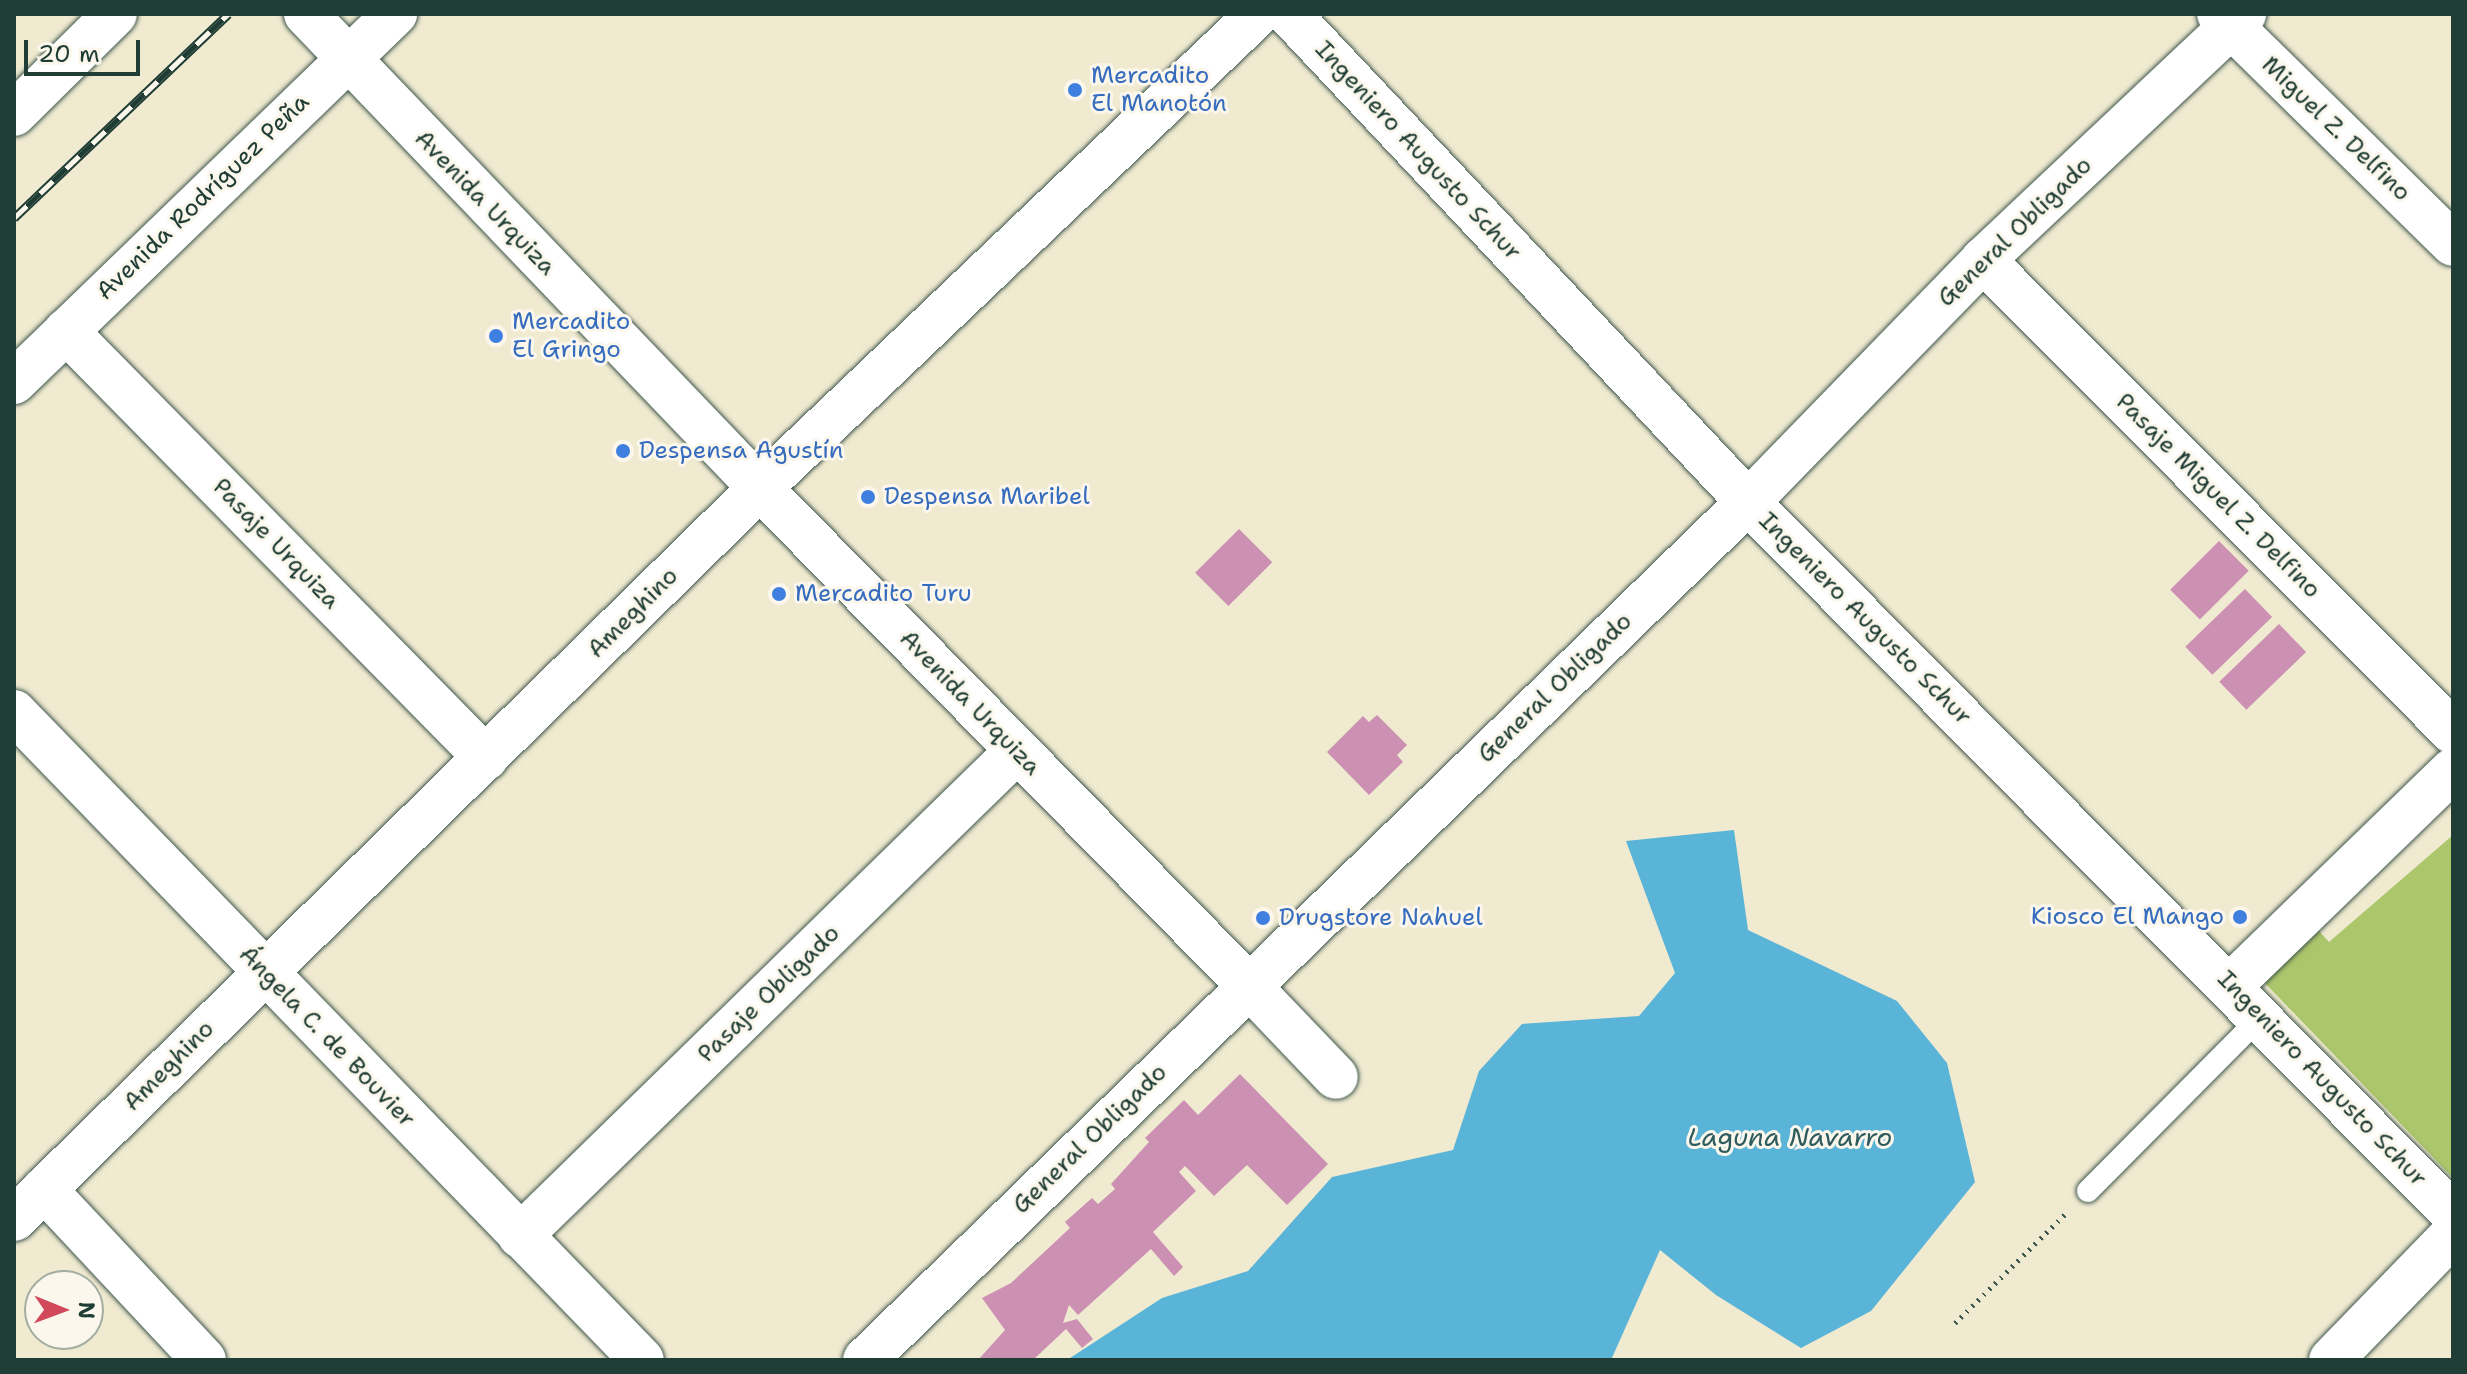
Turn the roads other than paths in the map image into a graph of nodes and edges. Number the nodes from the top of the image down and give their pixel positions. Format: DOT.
graph roads {
  1 [pos="115,14"];
  2 [pos="306,14"];
  3 [pos="395,14"];
  4 [pos="1258,14"];
  5 [pos="1289,14"];
  6 [pos="2231,18"];
  7 [pos="347,60"];
  8 [pos="14,114"];
  9 [pos="2453,244"];
  10 [pos="1983,260"];
  11 [pos="66,331"];
  12 [pos="14,382"];
  13 [pos="760,488"];
  14 [pos="1748,502"];
  15 [pos="14,712"];
  16 [pos="2453,732"];
  17 [pos="1017,751"];
  18 [pos="486,758"];
  19 [pos="2453,770"];
  20 [pos="264,973"];
  21 [pos="1248,985"];
  22 [pos="2231,985"];
  23 [pos="2261,1017"];
  24 [pos="1336,1077"];
  25 [pos="2088,1191"];
  26 [pos="29,1204"];
  27 [pos="2453,1214"];
  28 [pos="2453,1234"];
  29 [pos="520,1236"];
  30 [pos="204,1360"];
  31 [pos="642,1360"];
  32 [pos="865,1360"];
  33 [pos="2331,1360"];
  1 -- 8 [label="street"];
  2 -- 7 [label="street, Avenida Urquiza"];
  3 -- 7 [label="street, Avenida Rodríguez Peña"];
  4 -- 13 [label="street, Ameghino"];
  5 -- 14 [label="street, Ingeniero Augusto Schur"];
  6 -- 9 [label="street, Miguel Z. Delfino"];
  6 -- 10 [label="street, General Obligado"];
  7 -- 11 [label="street, Avenida Rodríguez Peña"];
  7 -- 13 [label="street, Avenida Urquiza"];
  10 -- 14 [label="street, General Obligado"];
  10 -- 16 [label="street, Pasaje Miguel Z. Delfino"];
  11 -- 12 [label="street, Avenida Rodríguez Peña"];
  11 -- 18 [label="street, Pasaje Urquiza"];
  13 -- 17 [label="street, Avenida Urquiza"];
  13 -- 18 [label="street, Ameghino"];
  14 -- 21 [label="street, General Obligado"];
  14 -- 22 [label="street, Ingeniero Augusto Schur"];
  15 -- 20 [label="street, Ángela C. de Bouvier"];
  17 -- 21 [label="street, Avenida Urquiza"];
  17 -- 29 [label="street, Pasaje Obligado"];
  18 -- 20 [label="street, Ameghino"];
  19 -- 22 [label="street"];
  20 -- 26 [label="street, Ameghino"];
  20 -- 29 [label="street, Ángela C. de Bouvier"];
  21 -- 24 [label="street, Avenida Urquiza"];
  21 -- 32 [label="street, General Obligado"];
  22 -- 23 [label="street, Ingeniero Augusto Schur"];
  23 -- 25 [label="lane"];
  23 -- 27 [label="street, Ingeniero Augusto Schur"];
  26 -- 30 [label="street"];
  28 -- 33 [label="street"];
  29 -- 31 [label="street, Ángela C. de Bouvier"];
}
